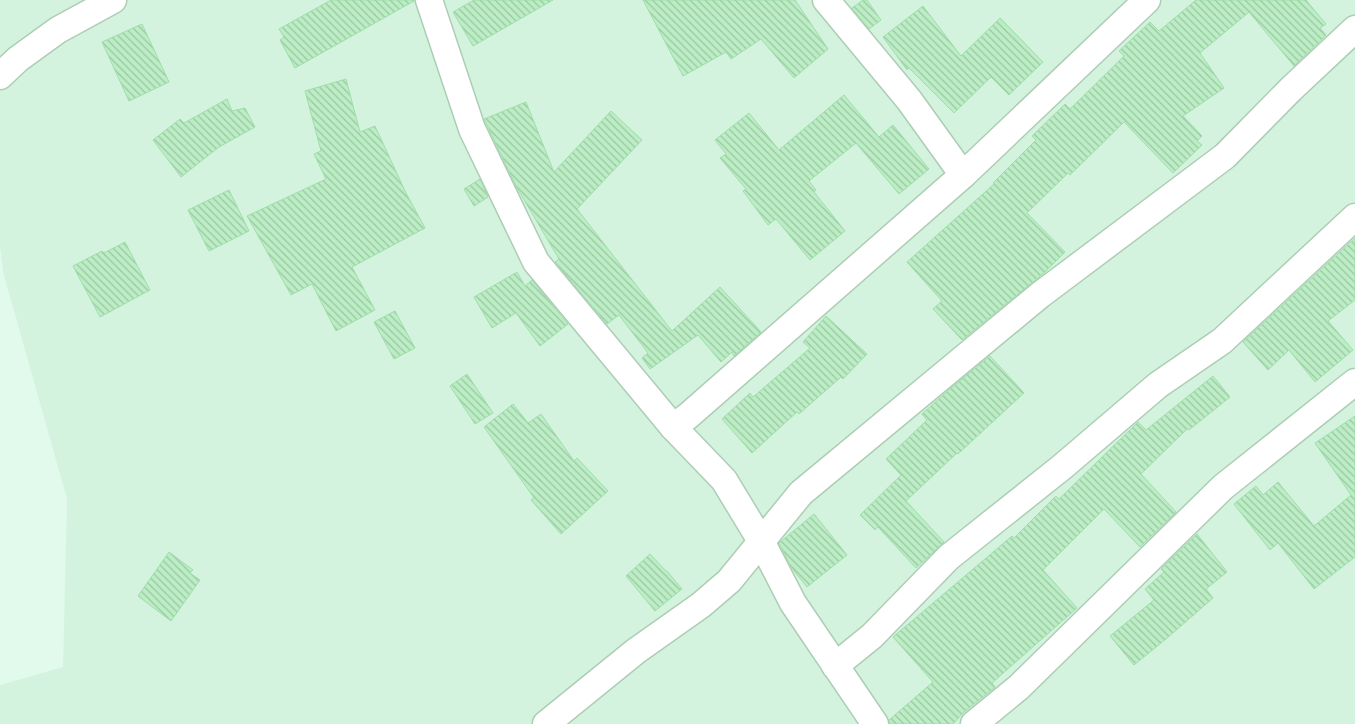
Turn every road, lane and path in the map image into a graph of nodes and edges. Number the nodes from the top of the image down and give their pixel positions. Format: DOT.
graph roads {
  1 [pos="113,0"];
  2 [pos="429,0"];
  3 [pos="826,0"];
  4 [pos="1147,0"];
  5 [pos="1355,29"];
  6 [pos="0,76"];
  7 [pos="963,175"];
  8 [pos="1355,217"];
  9 [pos="1355,382"];
  10 [pos="673,427"];
  11 [pos="761,541"];
  12 [pos="836,666"];
  13 [pos="546,724"];
  14 [pos="875,724"];
  15 [pos="974,724"];
  1 -- 6 [label="street"];
  2 -- 10 [label="street"];
  3 -- 7 [label="street"];
  4 -- 7 [label="street"];
  5 -- 11 [label="street"];
  7 -- 10 [label="street"];
  8 -- 12 [label="street"];
  9 -- 15 [label="street"];
  10 -- 11 [label="street"];
  11 -- 12 [label="street"];
  11 -- 13 [label="street"];
  12 -- 14 [label="street"];
}
